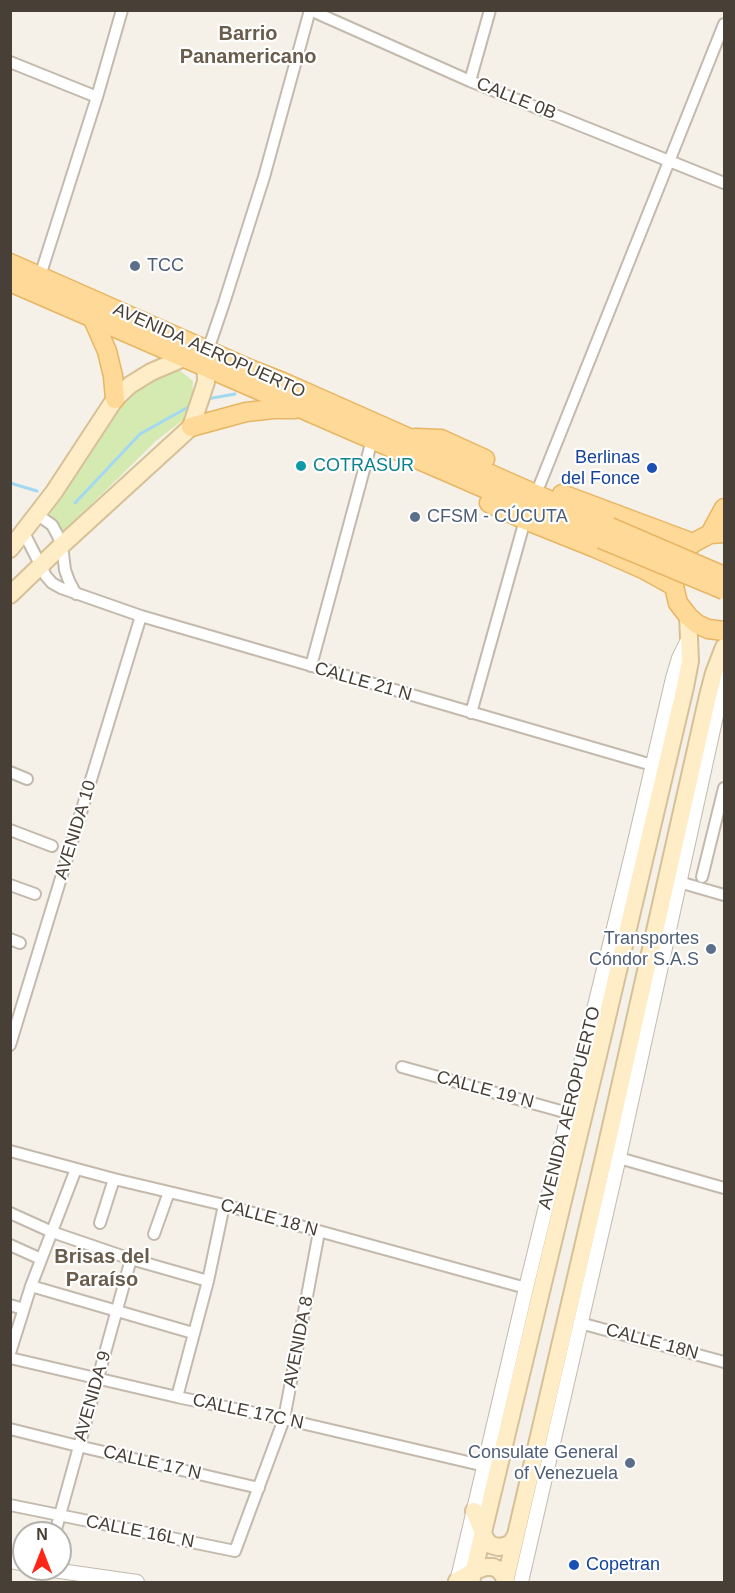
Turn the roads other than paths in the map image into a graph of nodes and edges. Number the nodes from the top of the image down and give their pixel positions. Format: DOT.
graph roads {
  1 [pos="122,10"];
  2 [pos="310,10"];
  3 [pos="490,10"];
  4 [pos="724,24"];
  5 [pos="10,62"];
  6 [pos="470,81"];
  7 [pos="97,98"];
  8 [pos="669,161"];
  9 [pos="724,183"];
  10 [pos="10,263"];
  11 [pos="40,276"];
  12 [pos="10,282"];
  13 [pos="92,317"];
  14 [pos="184,358"];
  15 [pos="206,366"];
  16 [pos="115,399"];
  17 [pos="302,410"];
  18 [pos="193,420"];
  19 [pos="372,440"];
  20 [pos="402,445"];
  21 [pos="540,484"];
  22 [pos="724,508"];
  23 [pos="38,515"];
  24 [pos="525,520"];
  25 [pos="24,533"];
  26 [pos="605,533"];
  27 [pos="717,533"];
  28 [pos="693,543"];
  29 [pos="62,545"];
  30 [pos="10,549"];
  31 [pos="41,565"];
  32 [pos="724,576"];
  33 [pos="674,586"];
  34 [pos="724,590"];
  35 [pos="76,594"];
  36 [pos="10,595"];
  37 [pos="141,616"];
  38 [pos="688,616"];
  39 [pos="724,631"];
  40 [pos="690,636"];
  41 [pos="724,647"];
  42 [pos="724,653"];
  43 [pos="311,666"];
  44 [pos="471,713"];
  45 [pos="652,765"];
  46 [pos="10,772"];
  47 [pos="27,779"];
  48 [pos="724,788"];
  49 [pos="10,830"];
  50 [pos="52,846"];
  51 [pos="702,877"];
  52 [pos="679,882"];
  53 [pos="10,885"];
  54 [pos="35,894"];
  55 [pos="724,895"];
  56 [pos="591,1025"];
  57 [pos="10,1045"];
  58 [pos="600,1047"];
  59 [pos="635,1048"];
  60 [pos="402,1067"];
  61 [pos="568,1113"];
  62 [pos="10,1151"];
  63 [pos="612,1155"];
  64 [pos="565,1160"];
  65 [pos="76,1169"];
  66 [pos="114,1179"];
  67 [pos="724,1188"];
  68 [pos="169,1192"];
  69 [pos="224,1205"];
  70 [pos="10,1213"];
  71 [pos="100,1223"];
  72 [pos="52,1232"];
  73 [pos="319,1232"];
  74 [pos="154,1234"];
  75 [pos="10,1245"];
  76 [pos="41,1259"];
  77 [pos="131,1259"];
  78 [pos="208,1281"];
  79 [pos="31,1286"];
  80 [pos="526,1288"];
  81 [pos="10,1305"];
  82 [pos="24,1309"];
  83 [pos="117,1311"];
  84 [pos="580,1323"];
  85 [pos="193,1333"];
  86 [pos="10,1353"];
  87 [pos="10,1358"];
  88 [pos="724,1362"];
  89 [pos="98,1378"];
  90 [pos="177,1397"];
  91 [pos="284,1419"];
  92 [pos="10,1429"];
  93 [pos="78,1446"];
  94 [pos="485,1466"];
  95 [pos="259,1488"];
  96 [pos="10,1505"];
  97 [pos="474,1511"];
  98 [pos="60,1516"];
  99 [pos="59,1521"];
  100 [pos="483,1534"];
  101 [pos="515,1537"];
  102 [pos="235,1551"];
  103 [pos="72,1573"];
  104 [pos="465,1579"];
  105 [pos="137,1582"];
  106 [pos="511,1582"];
  1 -- 7 [label="street"];
  2 -- 6 [label="street, CALLE 0B"];
  2 -- 15 [label="street"];
  3 -- 6 [label="street"];
  4 -- 8 [label="street"];
  5 -- 7 [label="street"];
  6 -- 8 [label="street, CALLE 0B"];
  7 -- 11 [label="street"];
  8 -- 9 [label="street, CALLE 0B"];
  8 -- 21 [label="street"];
  10 -- 11 [label="main road, AVENIDA AEROPUERTO"];
  11 -- 15 [label="main road, AVENIDA AEROPUERTO"];
  12 -- 13 [label="main road, AVENIDA AEROPUERTO"];
  13 -- 14 [label="main road, AVENIDA AEROPUERTO"];
  13 -- 16 [label="main road"];
  14 -- 15 [label="main road, AVENIDA AEROPUERTO"];
  14 -- 16 [label="main road"];
  15 -- 17 [label="main road, AVENIDA AEROPUERTO"];
  15 -- 18 [label="main road"];
  15 -- 20 [label="main road, AVENIDA AEROPUERTO"];
  16 -- 23 [label="main road"];
  17 -- 18 [label="main road"];
  17 -- 19 [label="main road, AVENIDA AEROPUERTO"];
  18 -- 29 [label="main road"];
  19 -- 20 [label="main road, AVENIDA AEROPUERTO"];
  19 -- 43 [label="street"];
  20 -- 21 [label="main road"];
  20 -- 24 [label="main road"];
  20 -- 26 [label="main road"];
  21 -- 28 [label="main road"];
  22 -- 27 [label="main road"];
  23 -- 25 [label="main road"];
  23 -- 29 [label="street"];
  24 -- 33 [label="main road"];
  24 -- 44 [label="street"];
  25 -- 30 [label="main road"];
  25 -- 31 [label="street, CALLE 21 N"];
  26 -- 32 [label="main road, bridge"];
  26 -- 34 [label="main road, bridge"];
  27 -- 28 [label="main road"];
  28 -- 33 [label="main road"];
  29 -- 31 [label="main road"];
  29 -- 35 [label="street"];
  31 -- 35 [label="street, CALLE 21 N"];
  31 -- 36 [label="main road"];
  33 -- 38 [label="main road"];
  35 -- 37 [label="street, CALLE 21 N"];
  37 -- 43 [label="street, CALLE 21 N"];
  37 -- 57 [label="street, AVENIDA 10"];
  38 -- 39 [label="main road"];
  38 -- 40 [label="main road, AVENIDA AEROPUERTO"];
  40 -- 45 [label="street, AVENIDA AEROPUERTO"];
  40 -- 58 [label="main road, AVENIDA AEROPUERTO"];
  41 -- 59 [label="main road"];
  42 -- 52 [label="street"];
  43 -- 44 [label="street, CALLE 21 N"];
  44 -- 45 [label="street, CALLE 21 N"];
  45 -- 56 [label="street, AVENIDA AEROPUERTO"];
  46 -- 47 [label="street"];
  48 -- 51 [label="street"];
  49 -- 50 [label="street"];
  52 -- 55 [label="street"];
  52 -- 59 [label="street"];
  53 -- 54 [label="street"];
  56 -- 58 [label="main road"];
  56 -- 61 [label="street, AVENIDA AEROPUERTO"];
  58 -- 64 [label="main road, AVENIDA AEROPUERTO"];
  59 -- 63 [label="main road"];
  60 -- 61 [label="street, CALLE 19 N"];
  61 -- 64 [label="street, AVENIDA AEROPUERTO"];
  62 -- 65 [label="street, CALLE 18 N"];
  63 -- 67 [label="street"];
  63 -- 84 [label="street"];
  63 -- 101 [label="main road"];
  64 -- 80 [label="street, AVENIDA AEROPUERTO"];
  64 -- 100 [label="main road, AVENIDA AEROPUERTO"];
  65 -- 66 [label="street, CALLE 18 N"];
  65 -- 72 [label="street"];
  66 -- 68 [label="street, CALLE 18 N"];
  66 -- 71 [label="street"];
  68 -- 69 [label="street, CALLE 18 N"];
  68 -- 74 [label="street"];
  69 -- 73 [label="street, CALLE 18 N"];
  69 -- 78 [label="street"];
  70 -- 72 [label="street"];
  72 -- 76 [label="street"];
  72 -- 77 [label="street"];
  73 -- 80 [label="street, CALLE 18 N"];
  73 -- 91 [label="street, AVENIDA 8"];
  75 -- 76 [label="street"];
  76 -- 79 [label="street"];
  77 -- 78 [label="street"];
  77 -- 83 [label="street, AVENIDA 9"];
  78 -- 85 [label="street"];
  79 -- 82 [label="street"];
  79 -- 83 [label="street"];
  80 -- 94 [label="street, AVENIDA AEROPUERTO"];
  81 -- 82 [label="street"];
  82 -- 86 [label="street"];
  83 -- 85 [label="street"];
  83 -- 89 [label="street, AVENIDA 9"];
  84 -- 88 [label="street, CALLE 18N"];
  84 -- 106 [label="street"];
  85 -- 90 [label="street"];
  87 -- 89 [label="street, CALLE 17C N"];
  89 -- 90 [label="street, CALLE 17C N"];
  89 -- 93 [label="street, AVENIDA 9"];
  90 -- 91 [label="street, CALLE 17C N"];
  91 -- 94 [label="street, CALLE 17C N"];
  91 -- 95 [label="street, AVENIDA 8"];
  92 -- 93 [label="street, CALLE 17 N"];
  93 -- 95 [label="street, CALLE 17 N"];
  93 -- 98 [label="street, AVENIDA 9"];
  94 -- 97 [label="street, AVENIDA AEROPUERTO"];
  95 -- 102 [label="street, AVENIDA 8"];
  96 -- 98 [label="street, CALLE 16L N"];
  97 -- 100 [label="main road"];
  97 -- 104 [label="street, AVENIDA AEROPUERTO"];
  98 -- 99 [label="street, AVENIDA 9"];
  98 -- 102 [label="street, CALLE 16L N"];
  100 -- 101 [label="main road"];
  100 -- 104 [label="main road, AVENIDA AEROPUERTO"];
  101 -- 106 [label="main road"];
  103 -- 105 [label="street"];
  104 -- 106 [label="main road"];
}
